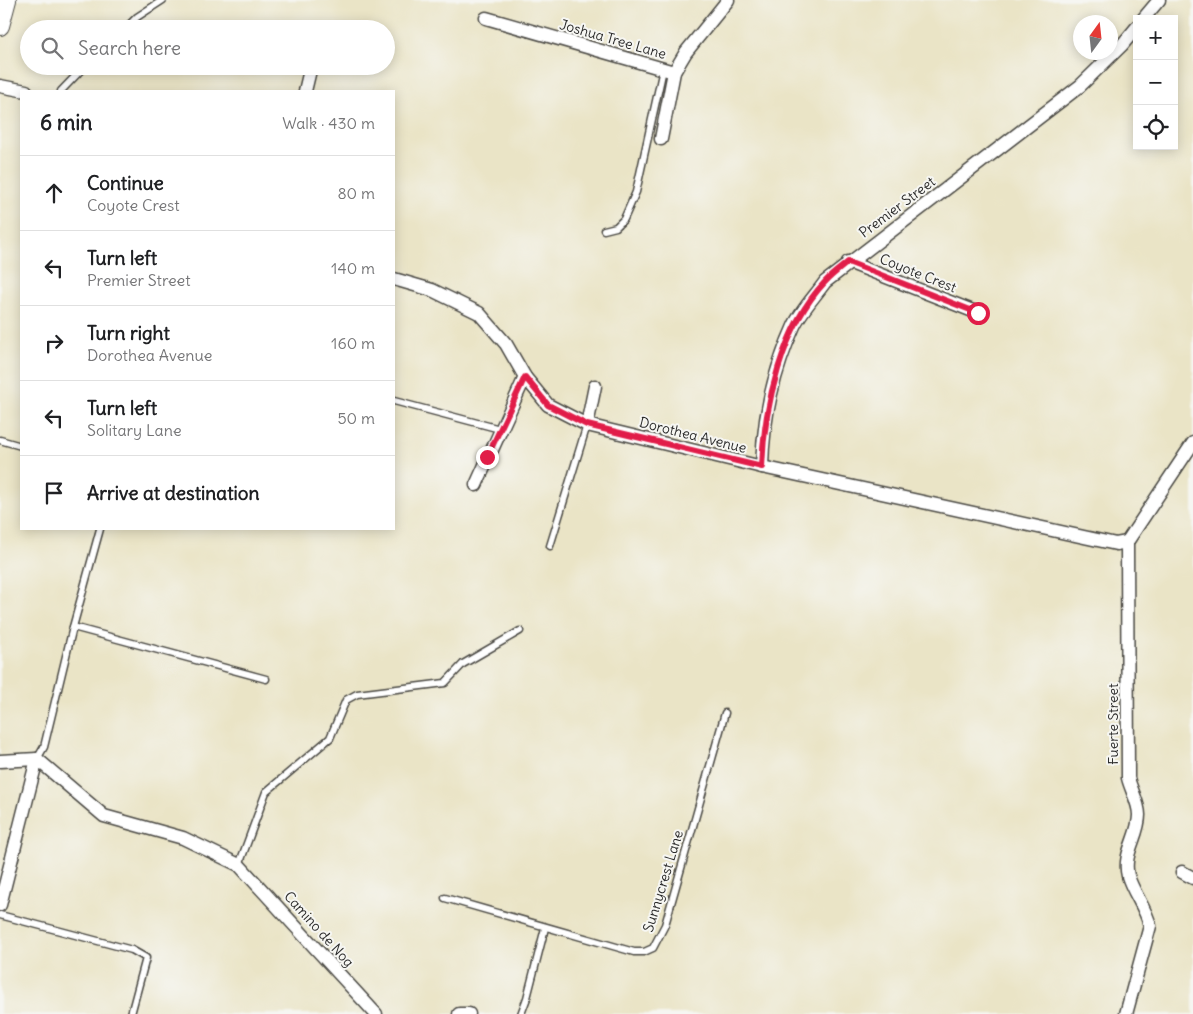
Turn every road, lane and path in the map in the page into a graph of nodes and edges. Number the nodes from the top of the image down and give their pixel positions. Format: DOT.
graph roads {
  1 [pos="7,0"];
  2 [pos="163,0"];
  3 [pos="728,0"];
  4 [pos="1159,0"];
  5 [pos="1146,15"];
  6 [pos="486,18"];
  7 [pos="134,20"];
  8 [pos="0,26"];
  9 [pos="1133,32"];
  10 [pos="668,70"];
  11 [pos="76,75"];
  12 [pos="309,75"];
  13 [pos="0,86"];
  14 [pos="21,90"];
  15 [pos="63,90"];
  16 [pos="305,90"];
  17 [pos="661,139"];
  18 [pos="604,230"];
  19 [pos="848,262"];
  20 [pos="395,280"];
  21 [pos="978,313"];
  22 [pos="525,377"];
  23 [pos="595,386"];
  24 [pos="395,401"];
  25 [pos="587,425"];
  26 [pos="500,428"];
  27 [pos="0,440"];
  28 [pos="1193,443"];
  29 [pos="20,446"];
  30 [pos="762,467"];
  31 [pos="476,484"];
  32 [pos="100,530"];
  33 [pos="1126,542"];
  34 [pos="550,546"];
  35 [pos="73,627"];
  36 [pos="520,631"];
  37 [pos="266,678"];
  38 [pos="725,712"];
  39 [pos="37,759"];
  40 [pos="0,761"];
  41 [pos="240,865"];
  42 [pos="445,898"];
  43 [pos="0,905"];
  44 [pos="0,915"];
  45 [pos="545,928"];
  46 [pos="131,1014"];
  47 [pos="376,1014"];
  48 [pos="459,1014"];
  49 [pos="469,1014"];
  50 [pos="521,1014"];
  51 [pos="1126,1014"];
  1 -- 8 [label="main road"];
  2 -- 7 [label="lane"];
  3 -- 10 [label="street"];
  4 -- 5 [label="street"];
  6 -- 10 [label="street, Joshua Tree Lane"];
  9 -- 19 [label="street, Premier Street"];
  10 -- 17 [label="street"];
  10 -- 18 [label="lane"];
  11 -- 15 [label="lane"];
  12 -- 16 [label="street"];
  13 -- 14 [label="street"];
  19 -- 21 [label="street, Coyote Crest"];
  19 -- 30 [label="street, Premier Street"];
  20 -- 22 [label="street, Dorothea Avenue"];
  22 -- 25 [label="street, Dorothea Avenue"];
  22 -- 26 [label="street"];
  23 -- 25 [label="street"];
  24 -- 26 [label="lane"];
  25 -- 30 [label="street, Dorothea Avenue"];
  25 -- 34 [label="lane"];
  26 -- 31 [label="street"];
  27 -- 29 [label="lane"];
  28 -- 33 [label="street"];
  30 -- 33 [label="street, Dorothea Avenue"];
  32 -- 35 [label="lane"];
  33 -- 51 [label="street, Fuerte Street"];
  35 -- 37 [label="lane"];
  35 -- 39 [label="lane"];
  36 -- 41 [label="lane"];
  38 -- 45 [label="lane, Sunnycrest Lane"];
  39 -- 40 [label="street"];
  39 -- 41 [label="street, Camino de Nog"];
  39 -- 43 [label="street"];
  41 -- 47 [label="street, Camino de Nog"];
  42 -- 45 [label="lane, Sunnycrest Lane"];
  44 -- 46 [label="lane"];
  45 -- 50 [label="lane"];
  48 -- 49 [label="street"];
}
